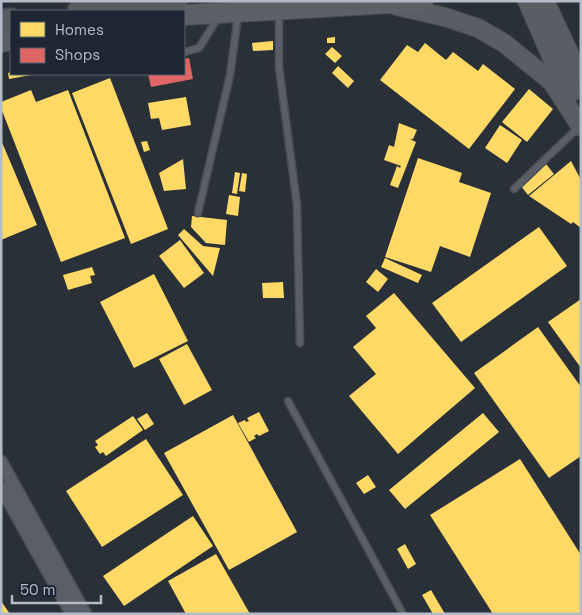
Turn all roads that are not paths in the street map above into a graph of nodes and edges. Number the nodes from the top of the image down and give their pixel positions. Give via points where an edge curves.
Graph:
1 (176, 1) edge
2 (423, 1) edge
3 (527, 1) edge
4 (545, 1) edge
5 (381, 3) junction
6 (234, 9) edge
7 (89, 10) edge
8 (279, 10) junction
9 (185, 16) edge
10 (185, 52) edge
11 (581, 78) edge
12 (580, 120) edge
13 (514, 188) dead end
14 (198, 213) dead end
15 (300, 343) dead end
16 (288, 401) dead end
17 (1, 462) edge
18 (1, 487) edge
19 (72, 614) edge
20 (85, 614) edge
21 (403, 614) edge

1 - 7 highway
2 - 5 main road
3 - 12 main road
4 - 11 main road
5 - 8 main road
5 - 12 main road via 446,17 478,28 504,43 552,82
6 - 8 main road
6 - 9 main road
6 - 10 lane via 199,48
6 - 14 lane via 230,75
8 - 15 lane via 279,66 297,205
12 - 13 lane
16 - 21 lane
17 - 20 street
18 - 19 street

